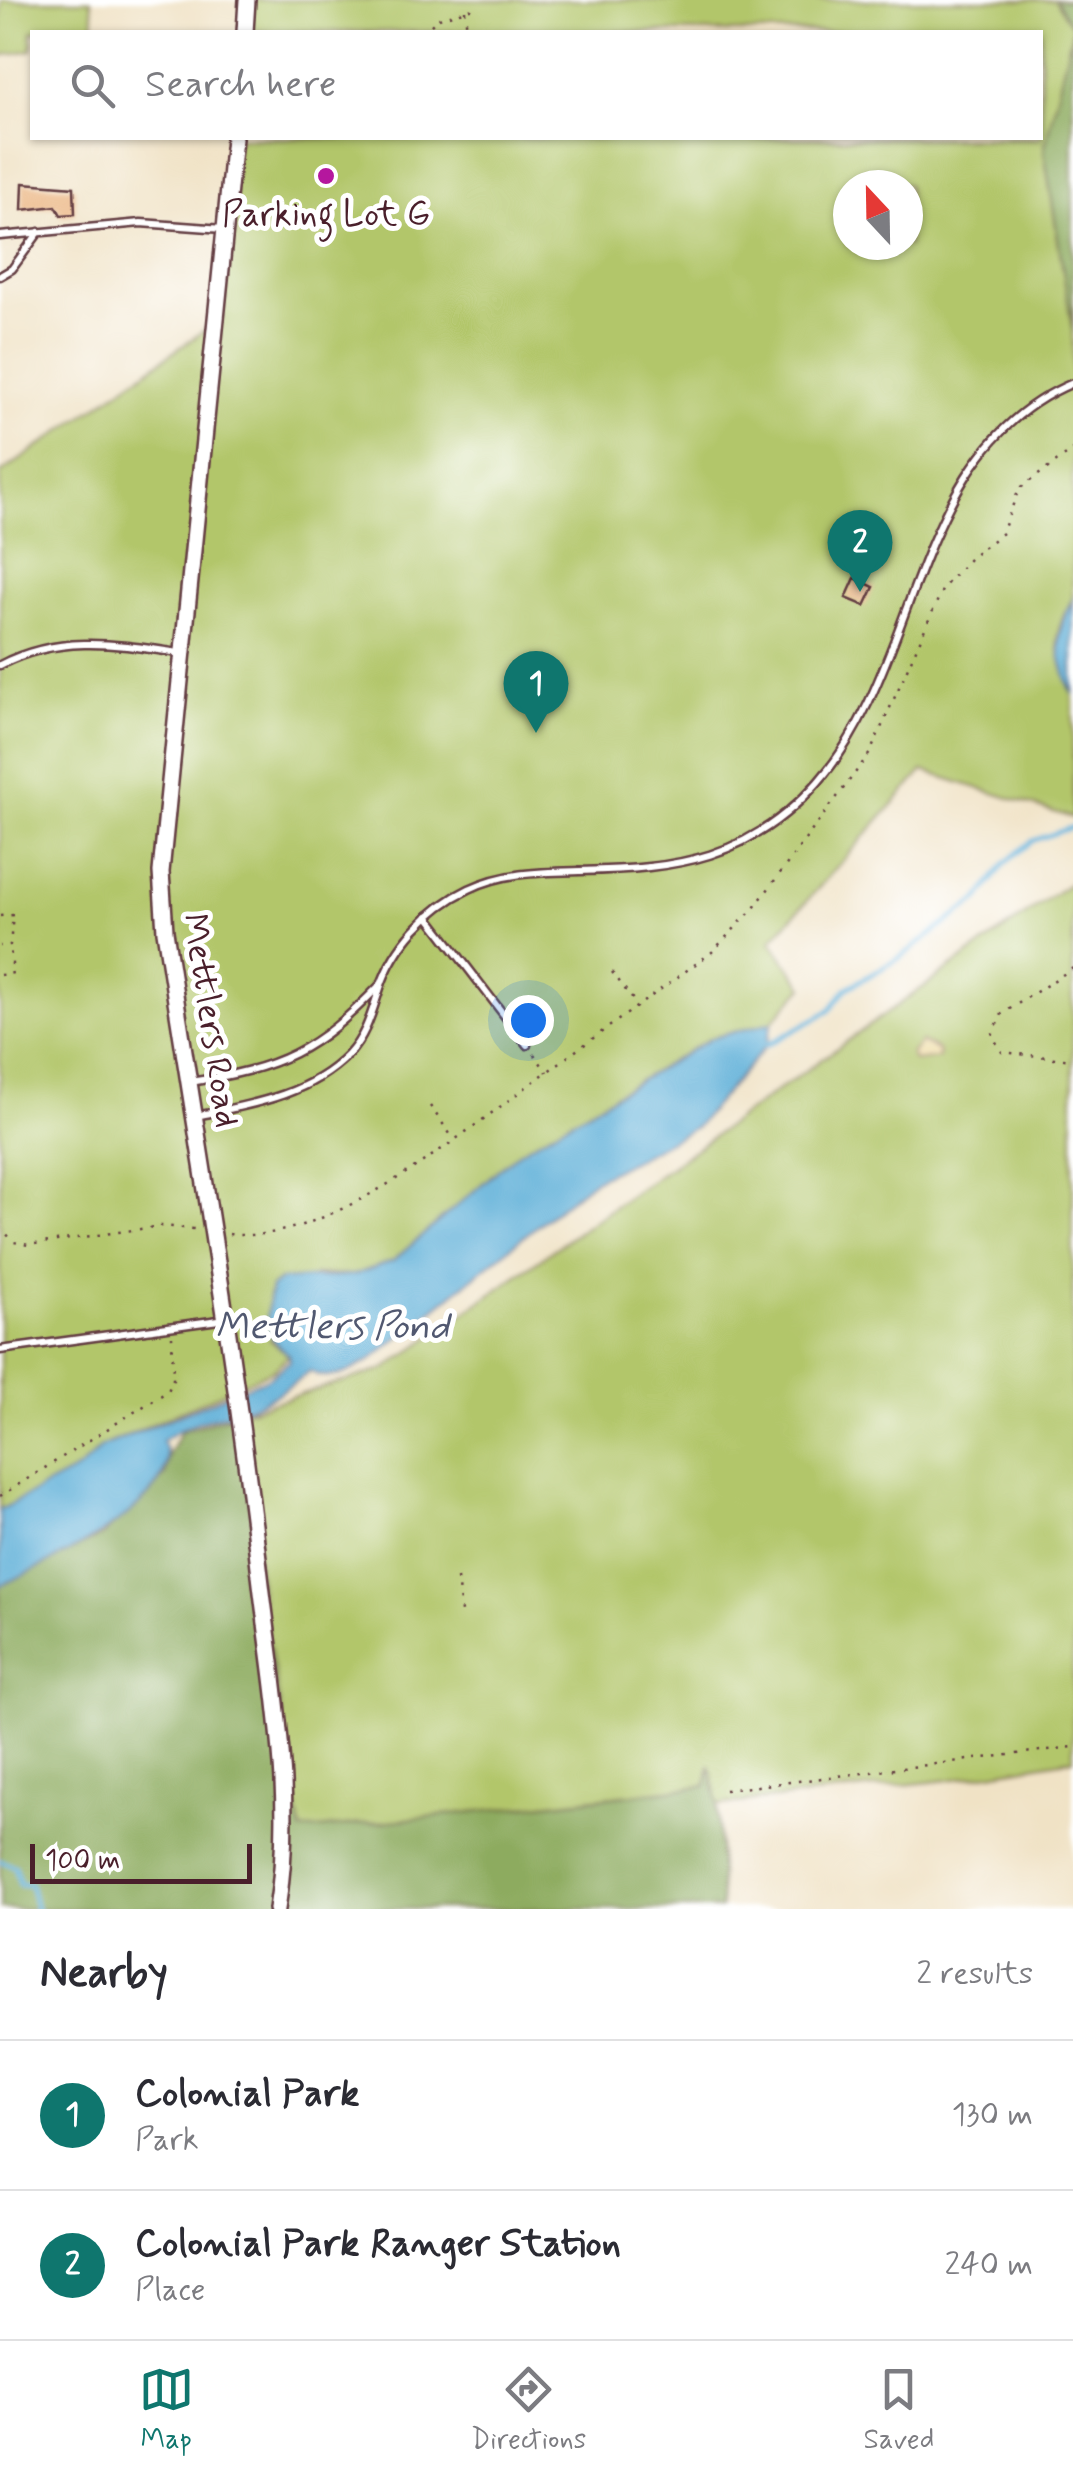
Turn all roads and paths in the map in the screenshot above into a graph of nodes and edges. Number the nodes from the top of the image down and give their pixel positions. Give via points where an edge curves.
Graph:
1 (247, 0) edge
2 (473, 8) dead end
3 (465, 9) junction
4 (245, 30) edge
5 (425, 30) edge
6 (467, 30) edge
7 (234, 140) edge
8 (224, 228) junction
9 (40, 231) junction
10 (0, 236) edge
11 (0, 276) edge
12 (1073, 383) edge
13 (1073, 450) edge
14 (180, 654) junction
15 (0, 664) edge
16 (0, 916) edge
17 (428, 916) junction
18 (10, 945) junction
19 (0, 946) edge
20 (1073, 968) edge
21 (612, 972) dead end
22 (0, 976) edge
23 (381, 984) junction
24 (638, 1006) junction
25 (527, 1045) joint
26 (1073, 1060) edge
27 (547, 1072) junction
28 (190, 1082) junction
29 (430, 1106) dead end
30 (196, 1116) junction
31 (454, 1139) junction
32 (0, 1227) edge
33 (204, 1231) dead end
34 (223, 1234) dead end
35 (228, 1318) junction
36 (172, 1327) junction
37 (0, 1350) edge
38 (0, 1496) edge
39 (457, 1578) dead end
40 (462, 1612) dead end
41 (1073, 1747) edge
42 (725, 1790) dead end
43 (277, 1909) edge

1 - 4 street
2 - 3 path
3 - 5 path
3 - 6 path
7 - 8 street, Mettlers Road
8 - 9 lane via 141,224
8 - 14 street, Mettlers Road
9 - 10 lane
9 - 11 lane
12 - 17 lane via 1018,417 972,470 855,728 787,813 748,840 686,864 515,874 466,890
13 - 24 path via 1019,489 1002,533 943,588 870,753 754,908 712,952
14 - 15 lane via 87,642
14 - 28 street, Mettlers Road via 161,872
16 - 18 path via 14,915
17 - 23 lane
17 - 25 lane
18 - 19 path
18 - 22 path via 13,972
20 - 26 path via 1002,1014 992,1035 1002,1052
21 - 24 path
23 - 28 lane via 298,1055 256,1071
23 - 30 lane via 363,1035 334,1068 265,1102
24 - 27 path
25 - 27 path
27 - 31 path
28 - 30 street, Mettlers Road
29 - 31 path
30 - 35 street, Mettlers Road
31 - 34 path via 398,1179 310,1220 260,1236
32 - 33 path via 14,1242 28,1245 161,1226
35 - 36 lane
35 - 43 street, Mettlers Road via 286,1802
36 - 37 lane
36 - 38 path via 168,1392
39 - 40 path
41 - 42 path

